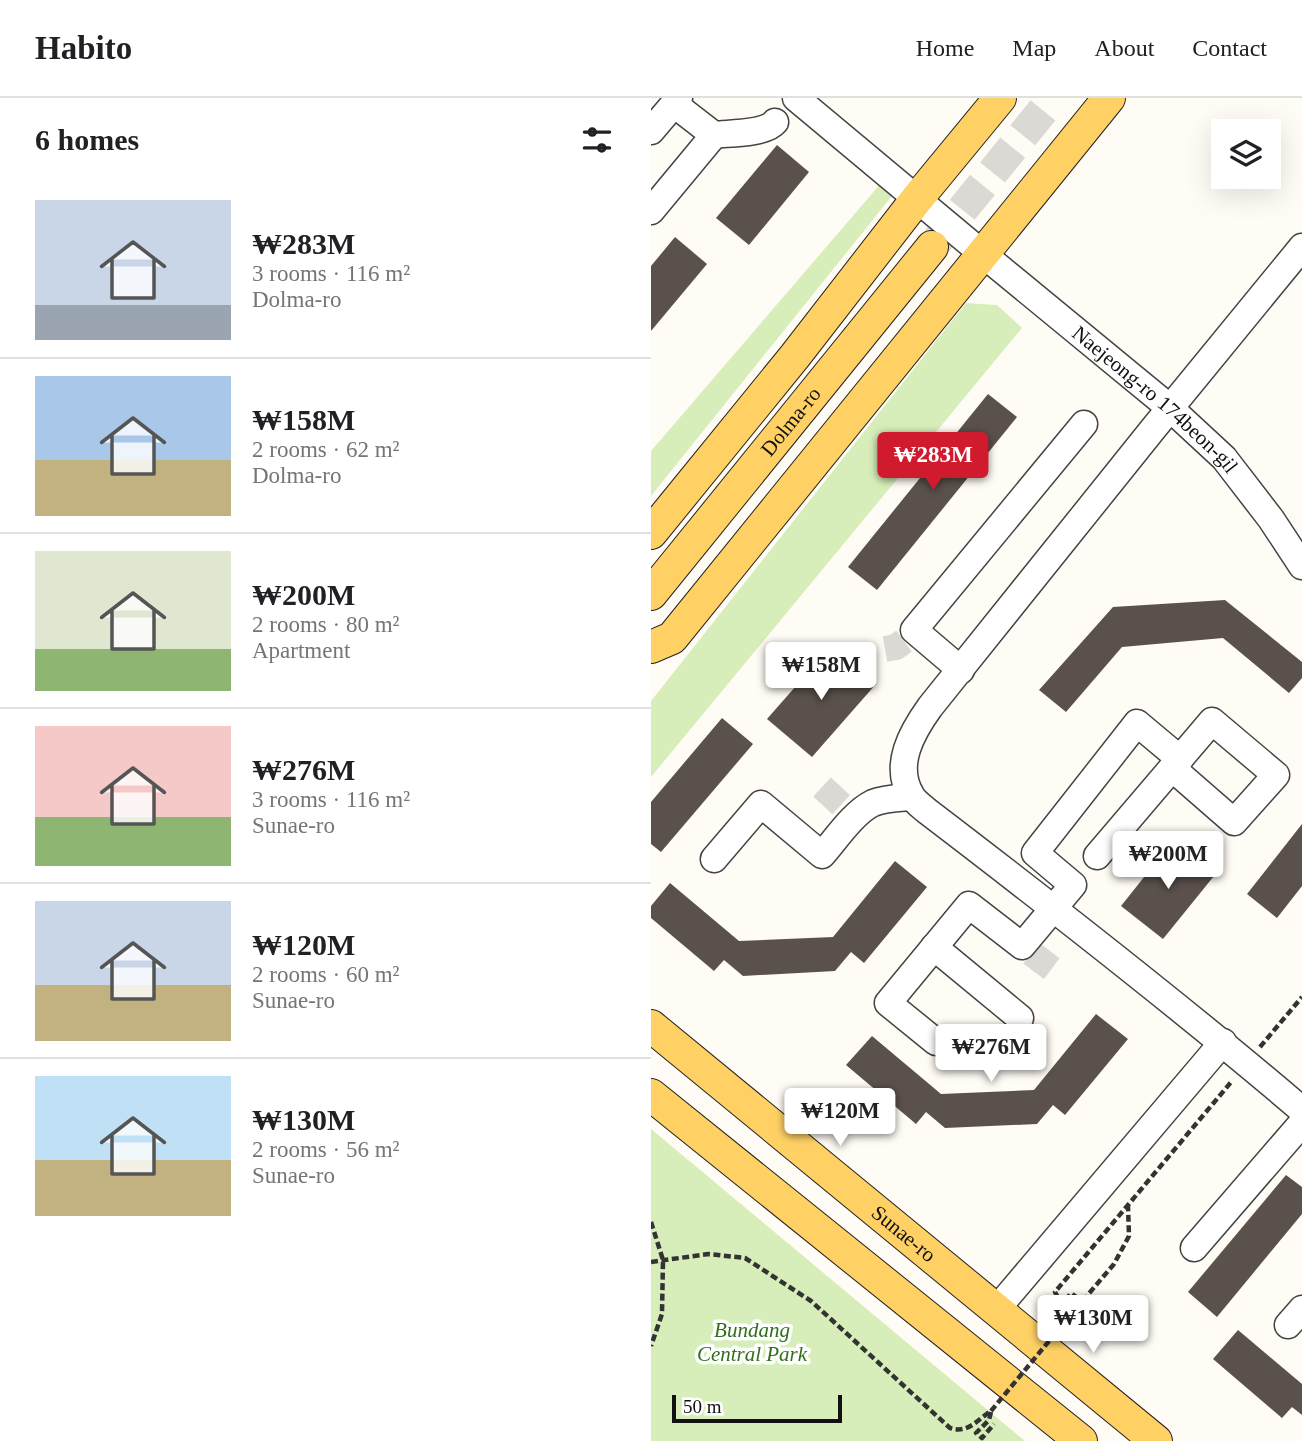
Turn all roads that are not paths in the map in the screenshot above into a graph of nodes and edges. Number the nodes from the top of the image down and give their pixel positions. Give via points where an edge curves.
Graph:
1 (796, 98) edge
2 (1000, 98) edge
3 (1109, 98) edge
4 (677, 101) edge
5 (775, 122) dead end
6 (651, 131) edge
7 (714, 135) junction
8 (916, 200) junction
9 (651, 211) edge
10 (932, 247) tunnel mouth
11 (1302, 247) edge
12 (983, 256) junction
13 (1170, 408) junction
14 (1084, 424) dead end
15 (651, 533) edge
16 (1302, 566) edge
17 (651, 594) edge
18 (651, 647) edge
19 (961, 670) junction
20 (911, 797) junction
21 (1097, 856) dead end
22 (714, 859) dead end
23 (1054, 909) junction
24 (934, 947) junction
25 (1020, 1018) dead end
26 (651, 1026) edge
27 (936, 1042) dead end
28 (1223, 1042) junction
29 (651, 1096) edge
30 (1302, 1110) edge
31 (1302, 1123) edge
32 (1194, 1248) dead end
33 (996, 1310) junction
34 (1081, 1441) edge
35 (1156, 1441) edge

1 - 8 street, Naejeong-ro 174beon-gil
2 - 8 main road
3 - 12 main road
4 - 6 street
4 - 7 street
5 - 7 street via 762,130
7 - 9 street
8 - 12 street, Naejeong-ro 174beon-gil
8 - 15 main road
10 - 17 main road, Dolma-ro
11 - 13 street
12 - 13 street, Naejeong-ro 174beon-gil
12 - 18 main road via 673,638
13 - 16 street, Naejeong-ro 174beon-gil via 1224,458
13 - 19 street
14 - 19 street via 909,635
19 - 20 street via 911,740 904,758 904,778
20 - 22 street via 873,803 851,813 822,855 761,804
20 - 23 street
21 - 23 street via 1176,763 1137,723 1035,853 1073,885
23 - 24 street via 1027,949 969,905
23 - 28 street
24 - 25 street
24 - 27 street via 888,1003
26 - 33 main road, Sunae-ro
28 - 30 street
28 - 33 street
29 - 34 main road
31 - 32 street
33 - 35 main road, Sunae-ro

